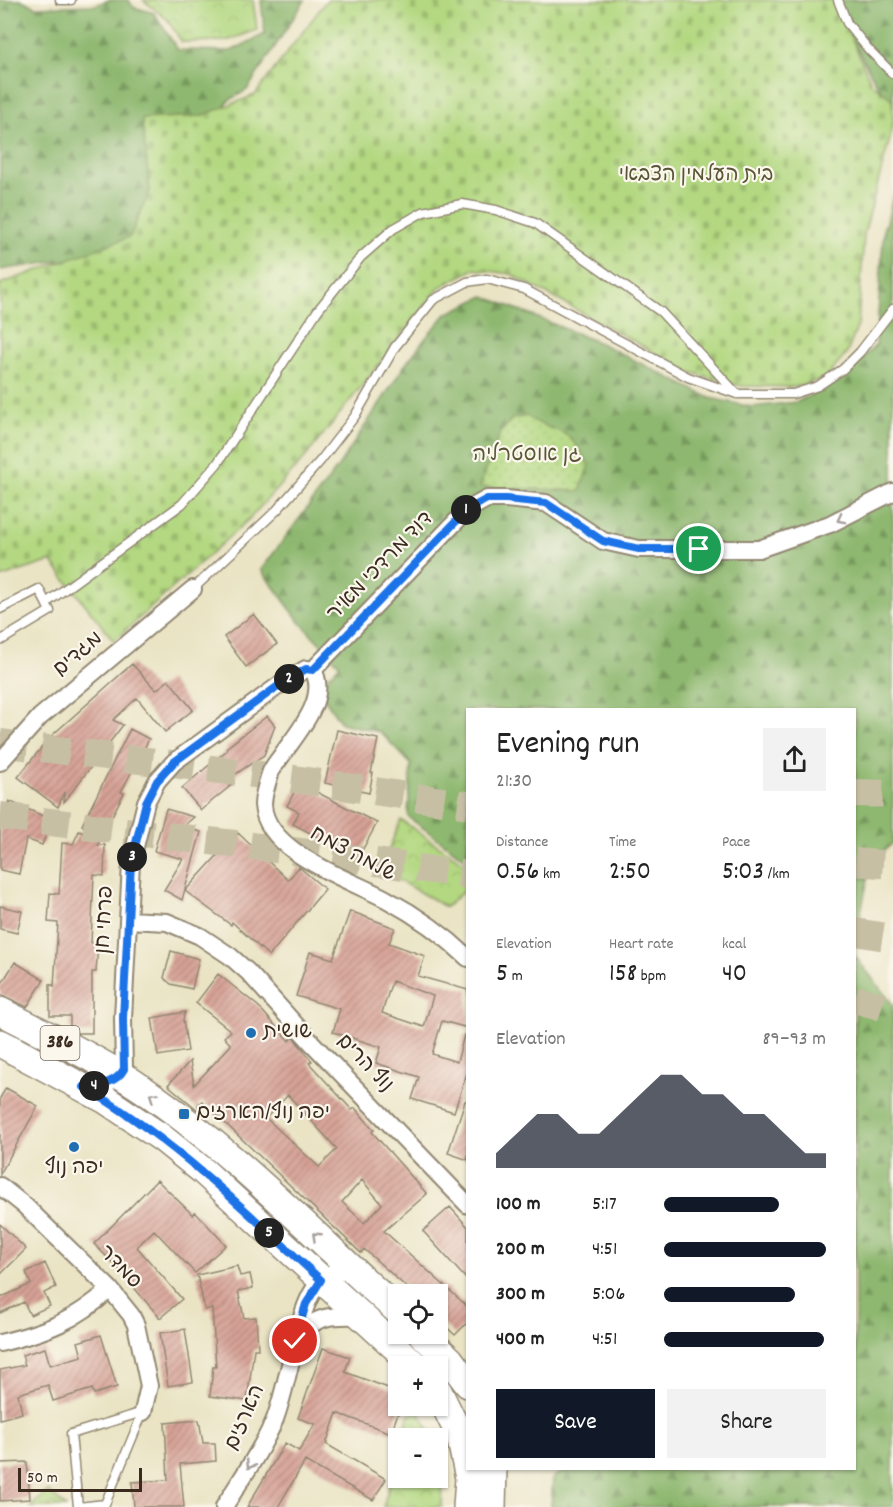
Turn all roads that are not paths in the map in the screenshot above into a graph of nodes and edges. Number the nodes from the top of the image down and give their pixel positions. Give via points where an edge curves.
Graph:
1 (60, 0) edge
2 (71, 0) edge
3 (838, 0) edge
4 (893, 74) edge
5 (893, 309) edge
6 (737, 394) junction
7 (893, 492) edge
8 (194, 589) joint
9 (46, 603) junction
10 (0, 609) edge
11 (0, 641) edge
12 (313, 670) junction
13 (0, 762) edge
14 (129, 920) junction
15 (466, 956) edge
16 (0, 1011) edge
17 (0, 1043) edge
18 (121, 1075) junction
19 (84, 1087) junction
20 (0, 1186) edge
21 (466, 1203) edge
22 (359, 1276) junction
23 (321, 1280) junction
24 (110, 1289) junction
25 (388, 1302) edge
26 (359, 1316) junction
27 (295, 1341) junction
28 (0, 1343) edge
29 (433, 1344) edge
30 (405, 1356) edge
31 (466, 1381) edge
32 (448, 1411) edge
33 (143, 1412) junction
34 (466, 1461) edge
35 (468, 1470) edge
36 (493, 1470) edge
37 (78, 1507) edge
38 (224, 1507) edge
39 (467, 1507) edge
40 (492, 1507) edge

1 - 2 lane
3 - 4 lane via 847,23
5 - 6 lane via 860,352 818,386 793,394
6 - 8 lane via 688,377 524,289 487,279 467,282 433,300 394,347 355,416 321,460 277,510
6 - 9 lane via 661,312 535,224 496,210 462,204 423,212 393,229 354,266 318,310 217,464 182,504
7 -> 12 street, דוד מרדכי מאיר via 830,524 759,549 639,549 603,541 546,503 487,499 467,510
8 - 13 street, מגדים via 40,717
9 - 10 lane via 39,590
9 - 11 lane via 50,611
12 - 14 street, פרחי חן via 306,669 285,681 174,762 157,781 144,811 131,863
12 - 15 street, שלמה צמח via 318,683 316,700 270,771 263,806 268,823 308,859 417,916
14 - 18 street, פרחי חן via 123,1018 125,1061
14 - 21 street, נוף הרים via 167,922 200,936 230,956
16 - 18 main road, 386
17 - 19 main road, 386
18 - 19 street
22 -> 18 main road, 386 via 227,1153
19 - 23 main road, 386 via 186,1157
20 - 24 street, סמדר
22 - 23 street via 341,1270
22 - 25 main road, 386
23 - 26 main road, 386
23 - 27 street, הארזים via 306,1304
24 - 28 street via 69,1321
24 - 33 street, סמדר via 124,1303 136,1325 149,1386
26 - 27 street via 318,1319
26 - 30 main road, 386
27 -> 38 street, הארזים via 274,1421
29 - 31 main road
32 - 34 main road
33 - 37 lane, סמדר via 105,1503
33 - 37 lane, סמדר via 71,1434
35 - 39 main road
36 - 40 main road

